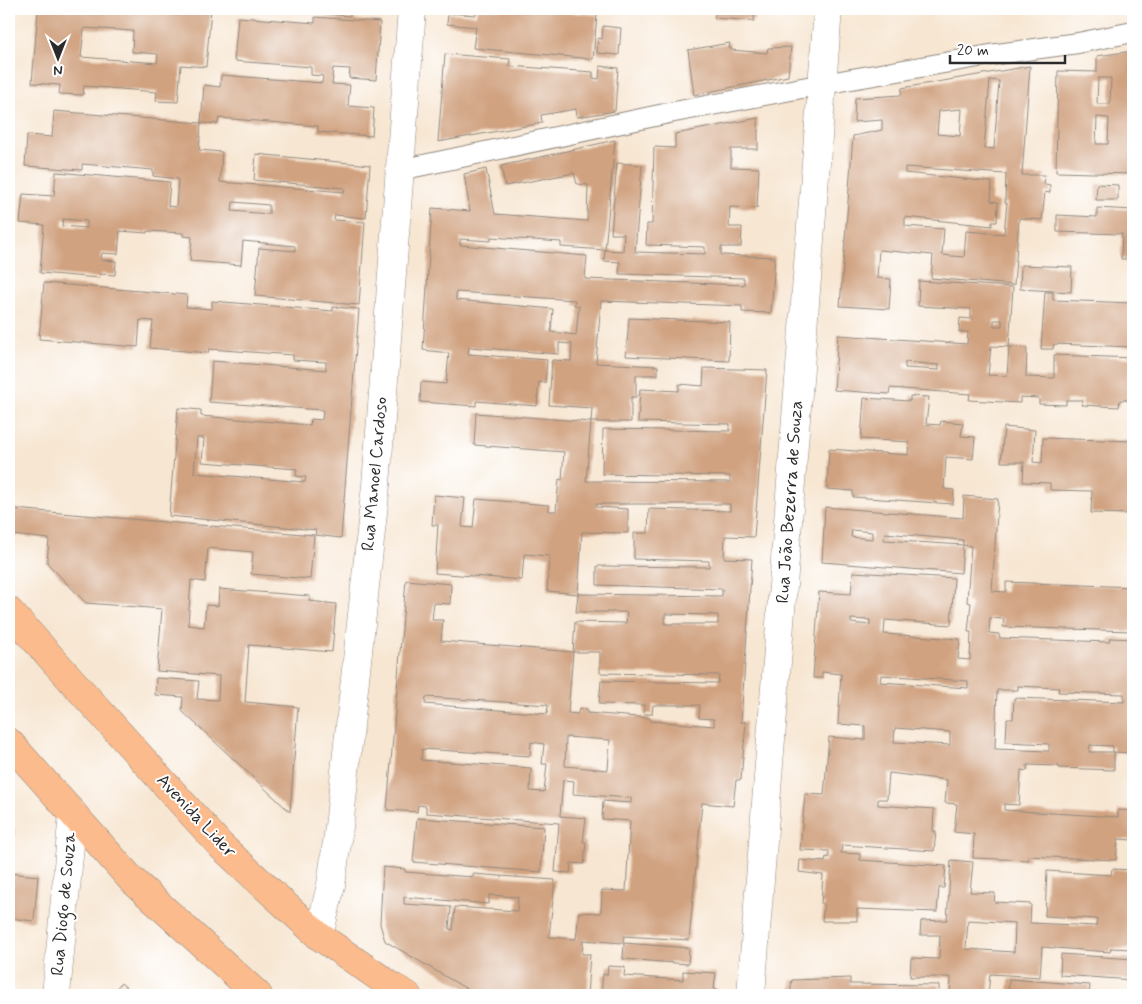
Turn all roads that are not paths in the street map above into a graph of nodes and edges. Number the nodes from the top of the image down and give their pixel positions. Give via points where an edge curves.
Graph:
1 (412, 9) edge
2 (828, 9) edge
3 (1133, 32) edge
4 (823, 84) junction
5 (400, 170) junction
6 (9, 610) edge
7 (9, 742) edge
8 (72, 813) junction
9 (319, 936) junction
10 (56, 995) edge
11 (258, 995) edge
12 (407, 995) edge
13 (752, 995) edge

1 - 5 street, Rua Manoel Cardoso
2 - 4 street, Rua João Bezerra de Souza
3 - 4 lane
4 - 5 lane
4 - 13 street, Rua João Bezerra de Souza
5 - 9 street, Rua Manoel Cardoso via 376,485 339,827 331,885
6 - 9 main road, Avenida Lider via 221,846
7 - 8 main road
8 - 10 street, Rua Diogo de Souza
8 - 11 main road via 131,879
9 - 12 main road, Avenida Lider

